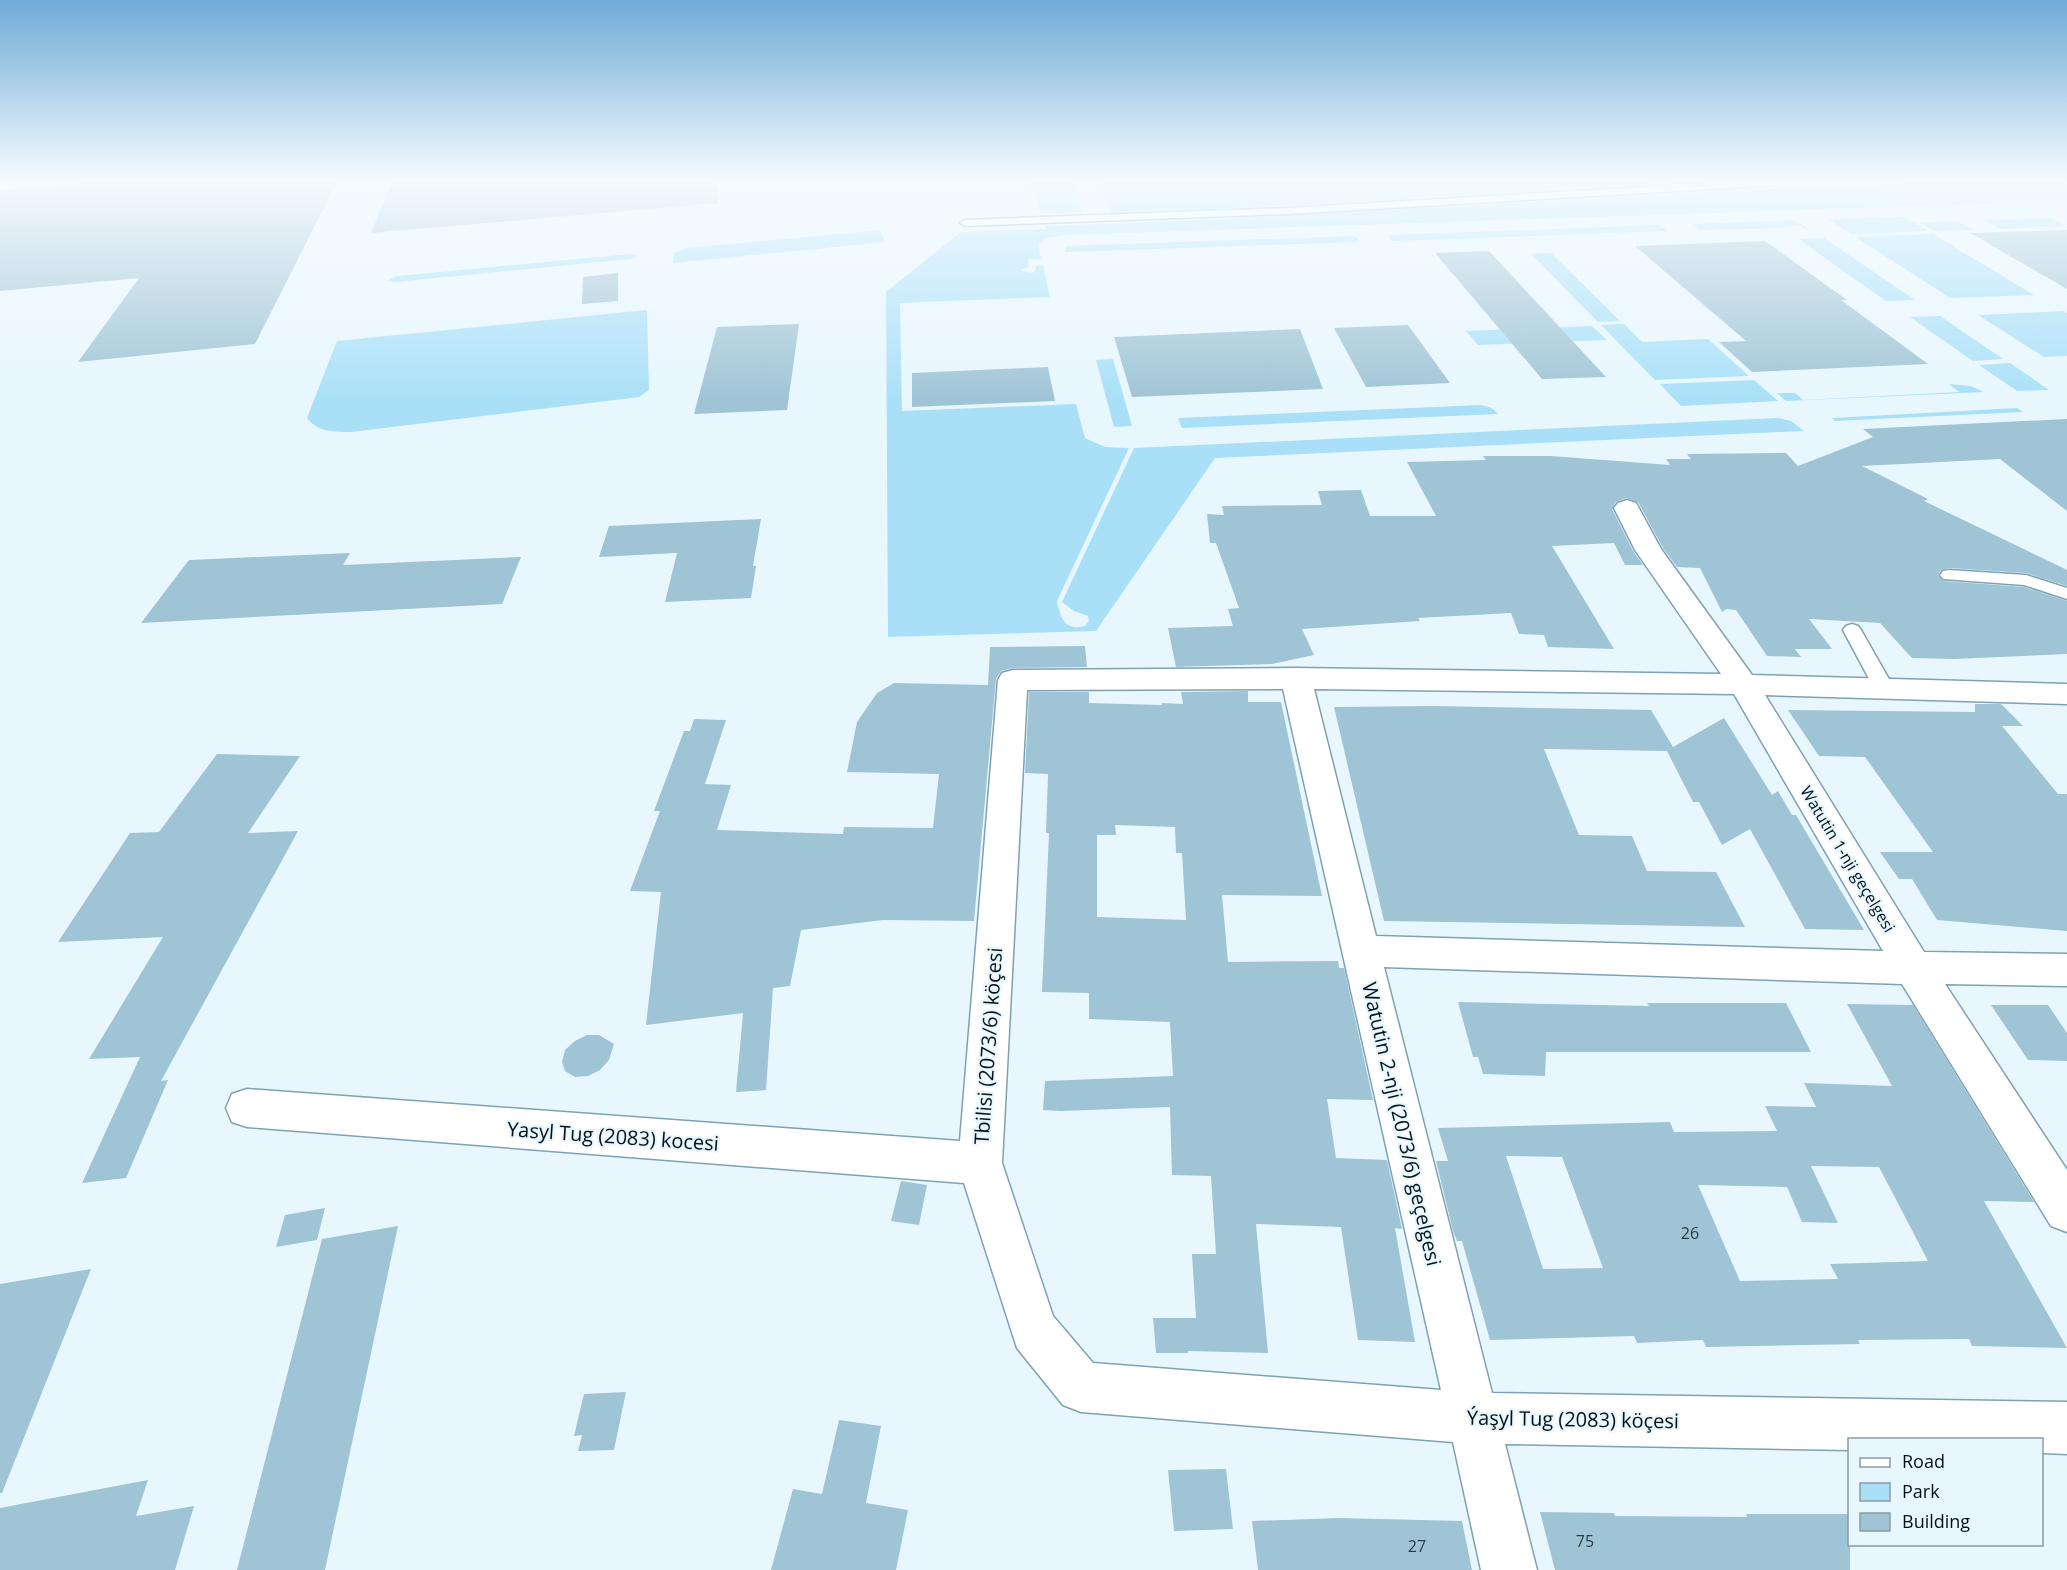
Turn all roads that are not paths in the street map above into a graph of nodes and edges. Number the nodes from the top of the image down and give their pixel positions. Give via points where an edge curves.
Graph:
1 (1627, 508) dead end
2 (1949, 575) dead end
3 (2067, 594) edge
4 (1852, 630) dead end
5 (1296, 678) junction
6 (1744, 685) junction
7 (1884, 688) junction
8 (2067, 694) edge
9 (1361, 951) junction
10 (1913, 968) junction
11 (2067, 970) edge
12 (247, 1108) dead end
13 (980, 1163) junction
14 (2067, 1210) edge
15 (1081, 1387) joint
16 (1472, 1418) junction
17 (2067, 1428) edge
18 (1509, 1570) edge

1 - 6 street, Watutin 1-nji geçelgesi via 1648,550
2 - 3 lane via 2026,580
4 - 7 lane
5 - 6 street
5 - 9 street, Watutin 2-nji (2073/6) geçelgesi
5 - 13 street, Tbilisi (2073/6) köçesi via 1013,680
6 - 7 street
6 - 10 street, Watutin 1-nji geçelgesi
7 - 8 street
9 - 10 street
9 - 16 street, Watutin 2-nji (2073/6) geçelgesi
10 - 11 street
10 - 14 street, Watutin 1-nji geçelgesi
12 - 13 street, Yasyl Tug (2083) kocesi
13 - 15 street, Tbilisi (2073/6) köçesi via 1034,1331
15 - 16 street, Ýaşyl Tug (2083) köçesi
16 - 17 street, Ýaşyl Tug (2083) köçesi
16 - 18 street, Watutin 2-nji (2073/6) geçelgesi

